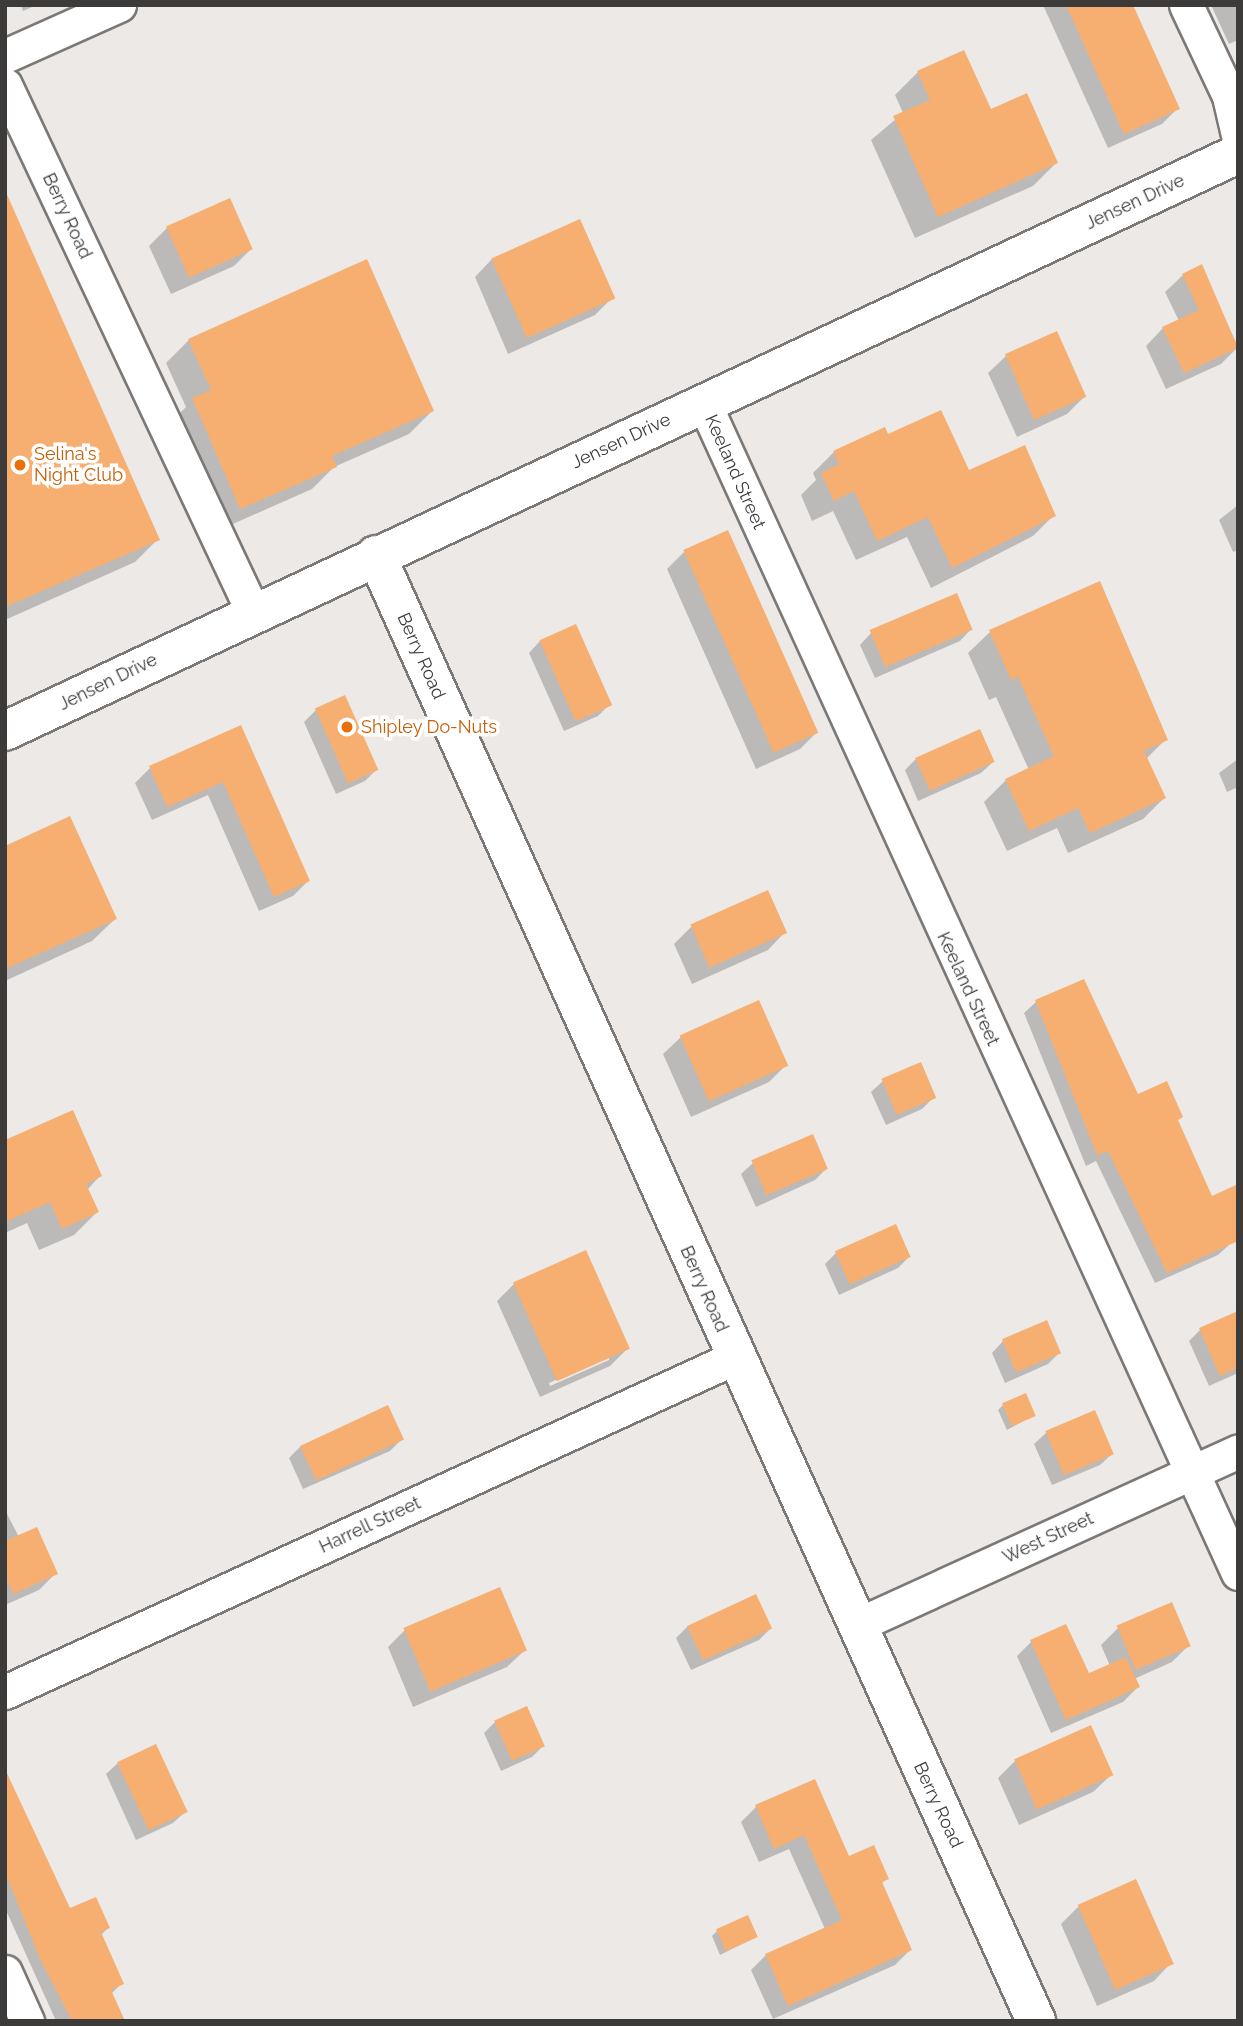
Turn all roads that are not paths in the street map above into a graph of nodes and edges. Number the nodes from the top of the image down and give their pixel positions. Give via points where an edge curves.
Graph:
1 (119, 5) edge
2 (1186, 5) edge
3 (5, 56) edge
4 (5, 85) edge
5 (1238, 135) edge
6 (1238, 154) edge
7 (704, 403) junction
8 (376, 555) junction
9 (253, 612) junction
10 (5, 731) edge
11 (734, 1357) junction
12 (1238, 1451) edge
13 (1192, 1472) junction
14 (1238, 1573) edge
15 (857, 1625) junction
16 (5, 1692) edge
17 (5, 1972) edge
18 (27, 2021) edge
19 (1035, 2021) edge

1 - 3 street
2 - 5 street via 1229,96
4 - 9 street, Berry Road
6 - 7 street, Jensen Drive
7 - 8 street, Jensen Drive
7 - 13 street, Keeland Street
8 - 9 street, Jensen Drive
8 - 11 street, Berry Road
9 - 10 street, Jensen Drive
11 - 15 street, Berry Road
11 - 16 street, Harrell Street
12 - 13 street, West Street
13 - 14 street, Keeland Street
13 - 15 street, West Street
15 - 19 street, Berry Road
17 - 18 street

